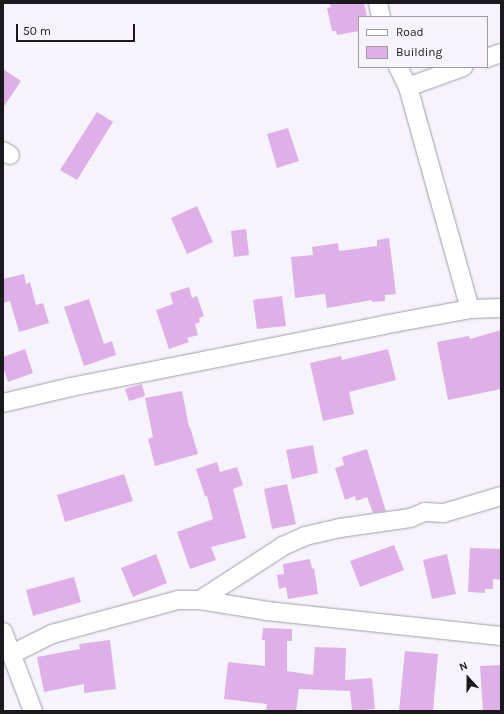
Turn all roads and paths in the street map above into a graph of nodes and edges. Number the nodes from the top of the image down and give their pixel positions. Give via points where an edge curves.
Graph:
1 (378, 3) edge
2 (381, 16) edge
3 (501, 53) edge
4 (488, 58) edge
5 (398, 68) edge
6 (460, 68) edge
7 (408, 87) junction
8 (501, 308) edge
9 (470, 309) junction
10 (3, 403) edge
11 (501, 496) edge
12 (200, 600) junction
13 (3, 632) edge
14 (501, 636) edge
15 (12, 654) junction
16 (33, 711) edge

1 - 2 street
3 - 4 street
5 - 7 street
6 - 7 street
7 - 9 street
8 - 9 street
9 - 10 street via 71,387
11 - 12 street via 444,513 425,512 410,518 305,536 283,546
12 - 14 street via 267,611
12 - 15 street via 178,600 52,634
13 - 15 street
15 - 16 street

